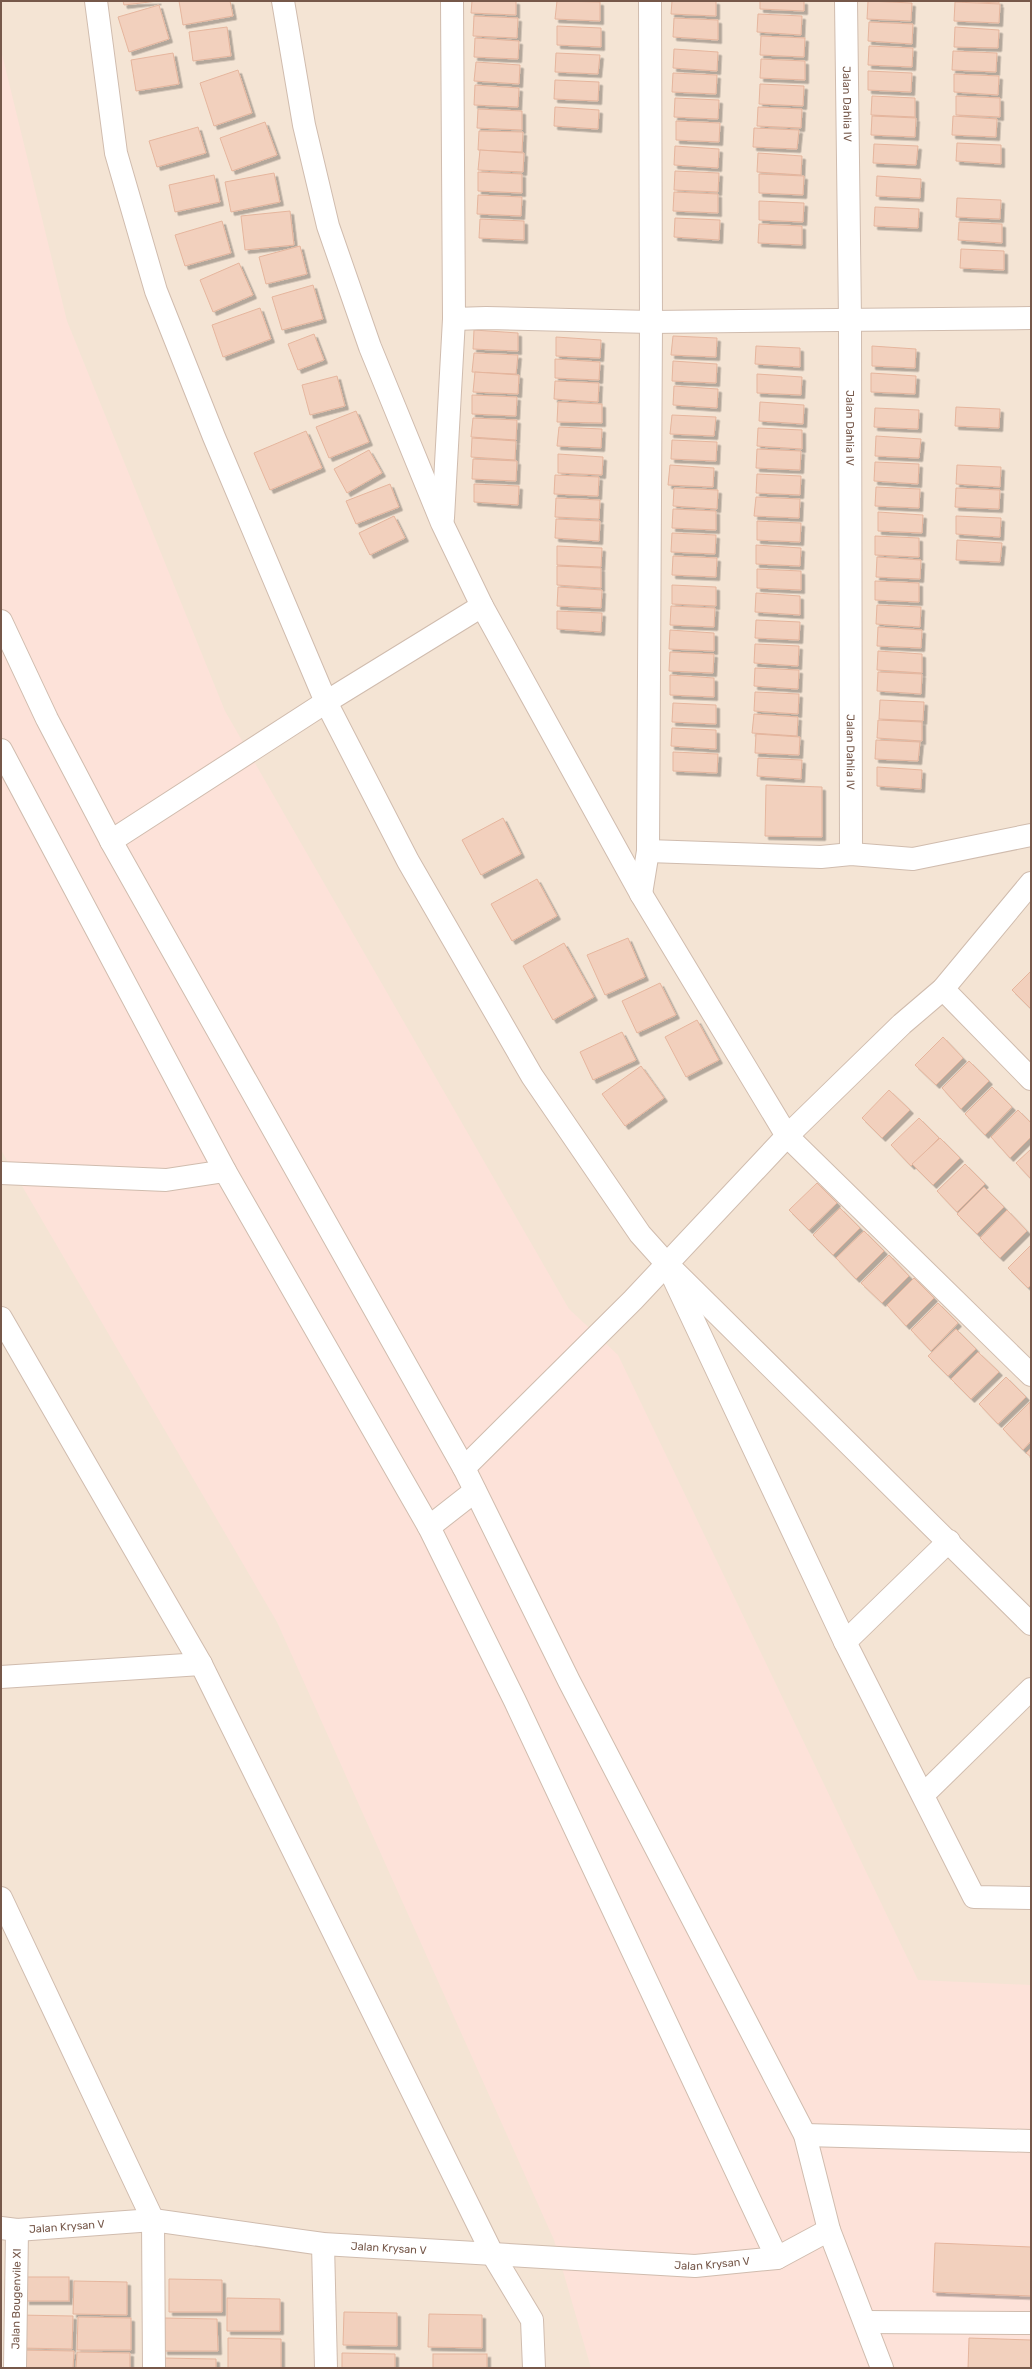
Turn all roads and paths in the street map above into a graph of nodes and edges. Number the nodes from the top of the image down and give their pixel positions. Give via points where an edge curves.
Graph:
1 (96, 1) edge
2 (283, 1) edge
3 (452, 1) edge
4 (650, 1) edge
5 (846, 1) edge
6 (1031, 318) edge
7 (454, 319) junction
8 (850, 320) junction
9 (652, 322) junction
10 (442, 523) junction
11 (482, 606) junction
12 (1, 621) edge
13 (326, 702) junction
14 (1, 750) edge
15 (1031, 835) edge
16 (112, 842) junction
17 (648, 851) junction
18 (851, 854) junction
19 (1031, 883) edge
20 (641, 894) junction
21 (942, 989) junction
22 (1031, 1079) edge
23 (787, 1136) junction
24 (226, 1171) junction
25 (1, 1172) edge
26 (666, 1263) junction
27 (1, 1318) edge
28 (1031, 1374) edge
29 (464, 1468) junction
30 (475, 1491) junction
31 (428, 1527) junction
32 (949, 1541) junction
33 (1031, 1624) edge
34 (845, 1642) junction
35 (201, 1664) junction
36 (1, 1677) edge
37 (1031, 1689) edge
38 (923, 1795) junction
39 (1, 1898) edge
40 (1031, 1898) edge
41 (805, 2135) junction
42 (1031, 2142) edge
43 (153, 2220) junction
44 (9, 2229) edge
45 (829, 2230) junction
46 (323, 2244) junction
47 (493, 2255) junction
48 (778, 2258) junction
49 (532, 2320) junction
50 (865, 2322) junction
51 (1031, 2323) edge
52 (15, 2368) edge
53 (154, 2368) edge
54 (326, 2368) edge
55 (534, 2368) edge
56 (547, 2368) edge
57 (882, 2368) edge

1 - 13 street via 116,154 156,291 214,437
2 - 10 street via 304,126 328,226 370,347
3 - 7 street
4 - 9 street
5 - 8 street, Jalan Dahlia IV
6 - 8 street
7 - 9 street
7 - 10 street
8 - 9 street
8 - 18 street, Jalan Dahlia IV
9 - 17 street
10 - 11 street
11 - 13 street
11 - 20 street
12 - 16 street
13 - 16 street
13 - 26 street via 408,861 532,1076 640,1234
14 - 24 street
15 - 18 street via 913,859
16 - 29 street
17 - 18 street via 821,857
17 - 20 street
19 - 21 street
20 - 23 street
21 - 22 street
21 - 23 street via 902,1024
23 - 26 street
23 - 28 street
24 - 25 street via 166,1180
24 - 31 street
26 - 29 street via 633,1300
26 - 32 street
26 - 34 street
27 - 35 street
29 - 30 street
30 - 31 street
30 - 41 street via 568,1681
31 - 48 street via 515,1701
32 - 33 street
32 - 34 street
34 - 38 street
35 - 36 street
35 - 47 street
37 - 38 street
38 - 40 street via 974,1897
39 - 43 street
41 - 42 street
41 - 45 street
43 - 44 street, Jalan Krysan V
43 - 46 street, Jalan Krysan V
43 - 53 street
44 - 52 street, Jalan Bougenvile XI
45 - 48 street
45 - 50 street
46 - 47 street, Jalan Krysan V
46 - 54 street
47 - 48 street, Jalan Krysan V via 695,2266
47 - 49 street
49 - 55 street
49 - 56 street
50 - 51 street
50 - 57 street

